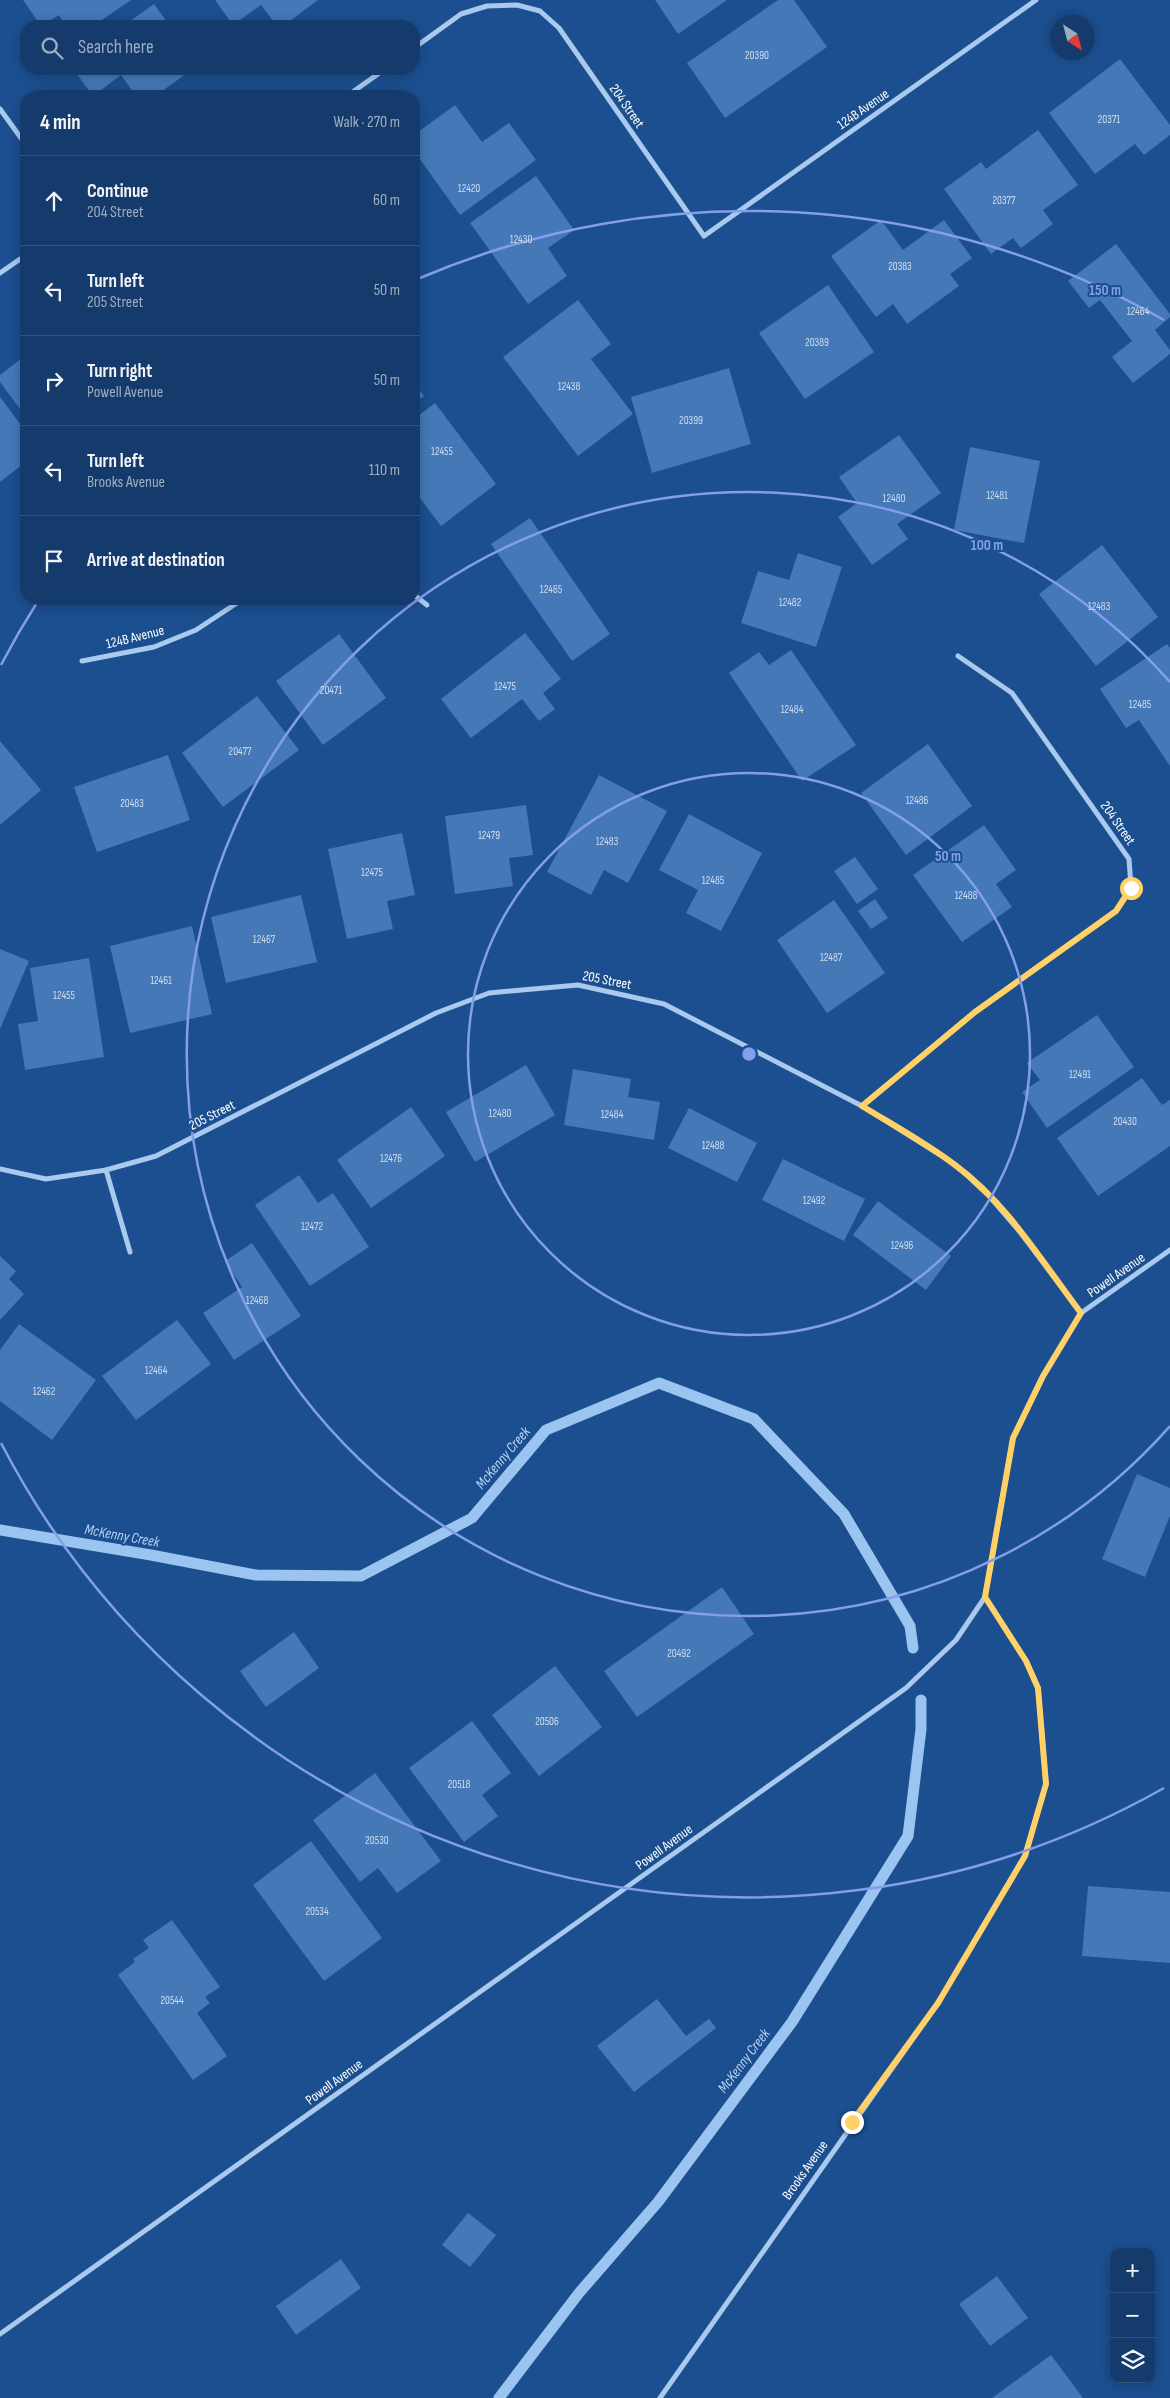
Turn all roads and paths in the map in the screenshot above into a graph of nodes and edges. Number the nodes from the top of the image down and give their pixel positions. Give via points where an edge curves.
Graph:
1 (1036, 0) edge
2 (420, 44) edge
3 (377, 75) edge
4 (356, 90) edge
5 (0, 109) edge
6 (20, 137) edge
7 (704, 236) joint
8 (20, 259) edge
9 (0, 273) edge
10 (420, 600) edge
11 (234, 605) edge
12 (427, 605) dead end
13 (958, 656) dead end
14 (82, 661) dead end
15 (862, 1106) junction
16 (0, 1169) edge
17 (106, 1170) junction
18 (1170, 1250) edge
19 (130, 1252) dead end
20 (1081, 1313) junction
21 (985, 1597) junction
22 (0, 2334) edge
23 (660, 2398) edge

1 - 7 street, 124B Avenue
2 - 7 street, 204 Street via 461,14 487,6 517,5 540,11 559,28
3 - 4 street
5 - 6 street
8 - 9 street
10 - 12 street
11 - 14 street, 124B Avenue via 196,630 154,647
13 - 15 street, 204 Street via 1012,692 1129,859 1131,888 1116,911 975,1012
15 - 17 street, 205 Street via 664,1004 578,985 489,993 436,1013 156,1156
15 - 20 street, 205 Street via 956,1165 990,1197
16 - 17 street, 205 Street via 46,1179
17 - 19 street
18 - 20 street, Powell Avenue
20 - 21 street, Powell Avenue via 1043,1376 1013,1438
21 - 22 street, Powell Avenue via 956,1640 906,1688
21 - 23 street, Brooks Avenue via 1026,1661 1038,1688 1046,1784 1025,1856 938,2003

